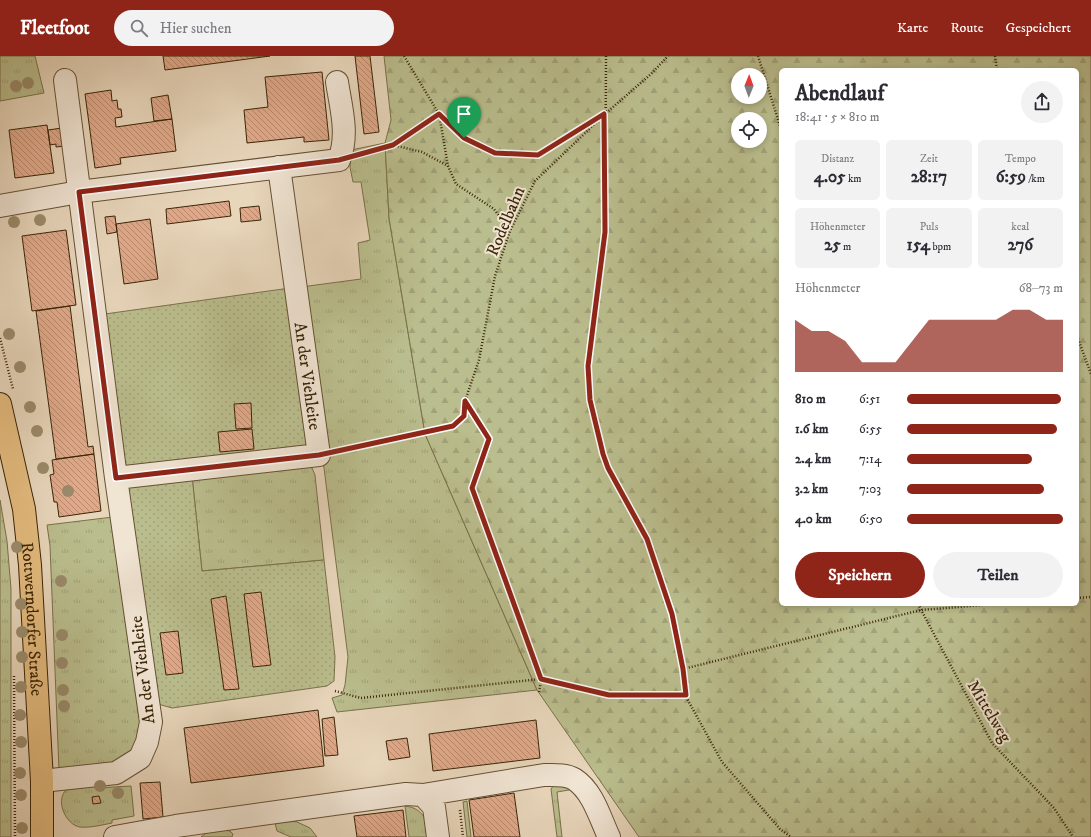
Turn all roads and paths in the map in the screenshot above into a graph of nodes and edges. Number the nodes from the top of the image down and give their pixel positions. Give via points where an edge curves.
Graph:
1 (404, 56) edge
2 (606, 56) edge
3 (668, 56) edge
4 (758, 56) edge
5 (995, 56) edge
6 (997, 68) edge
7 (65, 80) dead end
8 (337, 82) dead end
9 (439, 114) junction
10 (604, 114) junction
11 (779, 123) edge
12 (393, 145) junction
13 (339, 160) junction
14 (448, 166) junction
15 (279, 167) junction
16 (79, 192) junction
17 (0, 206) edge
18 (510, 231) junction
19 (1079, 341) edge
20 (1091, 374) edge
21 (465, 401) junction
22 (0, 404) edge
23 (319, 455) junction
24 (116, 478) junction
25 (1091, 597) edge
26 (1079, 598) edge
27 (919, 606) edge
28 (970, 606) edge
29 (920, 610) junction
30 (14, 668) dead end
31 (683, 669) junction
32 (541, 679) junction
33 (335, 692) dead end
34 (539, 694) dead end
35 (686, 695) junction
36 (42, 781) junction
37 (458, 789) junction
38 (423, 795) junction
39 (177, 832) edge
40 (15, 837) edge
41 (42, 837) edge
42 (115, 837) edge
43 (438, 837) edge
44 (463, 837) edge
45 (609, 837) edge
46 (791, 837) edge
47 (1073, 837) edge

1 - 9 path
2 - 10 path
3 - 10 path, Rodelbahn
4 - 11 path
5 - 6 path
7 - 16 street, An der Viehleite
8 - 13 street via 345,132
9 - 10 path via 464,138 495,153 538,155
9 - 12 path
9 - 14 path
10 - 18 path, Rodelbahn via 535,181
10 - 31 path via 605,232 588,366 590,400 608,468 647,539 672,614
12 - 13 path
12 - 14 path via 422,152
13 - 15 street
14 - 18 path via 456,184 494,209
15 - 16 street
15 - 23 street, An der Viehleite
16 - 17 street
16 - 24 street, An der Viehleite
18 - 21 path, Rodelbahn via 495,276 479,360
19 - 20 path
21 - 23 path, Rodelbahn via 464,416 453,426
21 - 32 path via 489,439 472,488
22 - 36 main road, Rottwerndorfer Straße via 24,517 30,565
23 - 24 street, An der Viehleite
24 - 36 street, An der Viehleite via 151,722 147,742 140,758 116,773
25 - 26 path
27 - 29 path, Mittelweg
28 - 29 path
29 - 31 path
29 - 47 path, Mittelweg via 992,744 1054,808
30 - 40 path
31 - 35 path
32 - 33 path via 361,698
32 - 34 path
32 - 35 path via 609,695
35 - 46 path via 722,762 780,829
36 - 41 main road, Rottwerndorfer Straße
37 - 38 street
37 - 44 path
37 - 45 street via 544,775 563,775 574,779 588,792
38 - 39 street via 406,794
38 - 43 street via 434,807
39 - 42 street

